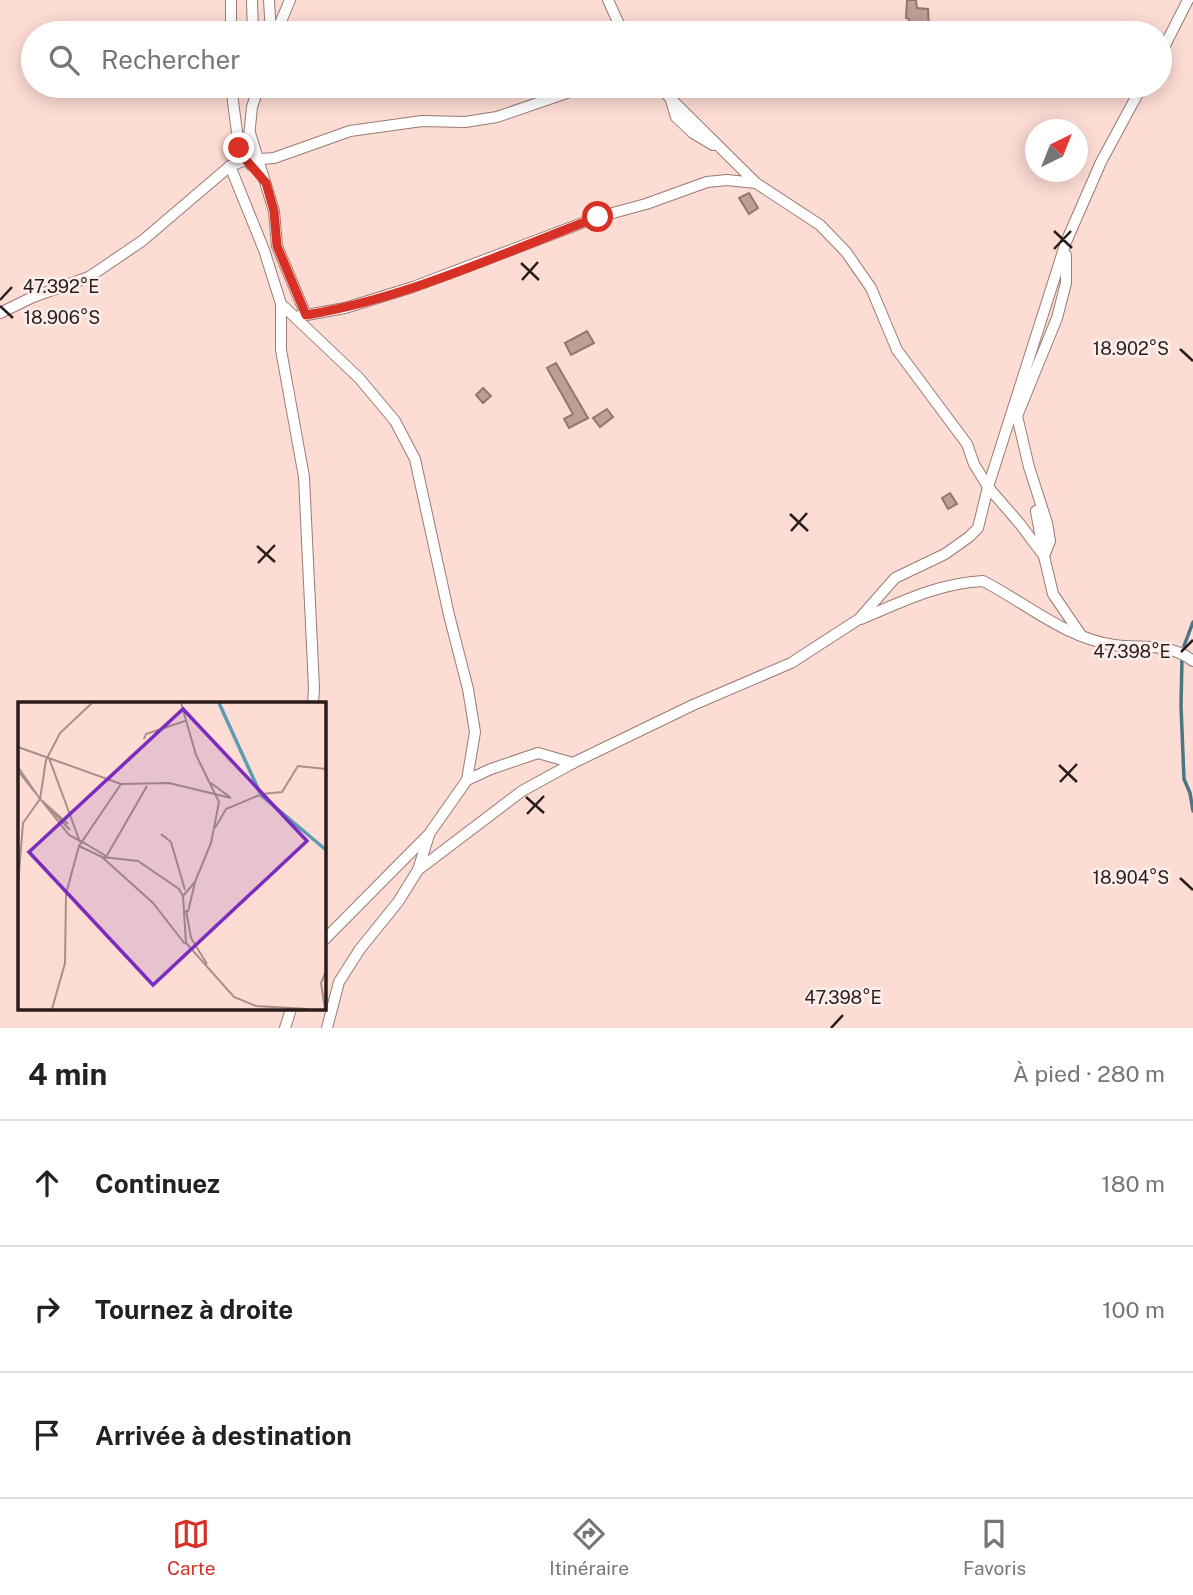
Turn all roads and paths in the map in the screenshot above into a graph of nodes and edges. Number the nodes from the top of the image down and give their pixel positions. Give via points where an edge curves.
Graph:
1 (231, 0) edge
2 (252, 0) edge
3 (269, 0) edge
4 (290, 0) edge
5 (608, 0) edge
6 (1188, 0) edge
7 (231, 21) edge
8 (253, 21) edge
9 (272, 21) edge
10 (280, 21) edge
11 (618, 21) edge
12 (1172, 31) edge
13 (233, 98) edge
14 (252, 98) edge
15 (255, 98) edge
16 (552, 98) edge
17 (672, 98) edge
18 (1136, 98) edge
19 (252, 107) junction
20 (250, 133) junction
21 (246, 160) junction
22 (259, 161) junction
23 (230, 166) junction
24 (266, 183) junction
25 (756, 183) junction
26 (238, 184) junction
27 (281, 304) junction
28 (0, 313) edge
29 (300, 316) junction
30 (1016, 411) junction
31 (988, 487) junction
32 (1044, 556) junction
33 (859, 620) junction
34 (1082, 638) junction
35 (1193, 661) edge
36 (313, 702) edge
37 (573, 763) junction
38 (467, 780) junction
39 (429, 834) junction
40 (418, 870) junction
41 (326, 938) edge
42 (285, 1010) edge
43 (291, 1010) edge
44 (285, 1028) edge
45 (327, 1028) edge

1 - 7 street
2 - 8 street
3 - 9 street
4 - 10 street
5 - 11 street
6 - 12 street
13 - 21 street via 239,148
14 - 19 street
15 - 19 street
16 - 22 street via 497,117 351,131
17 - 25 street
18 - 30 street via 1066,242
19 - 20 street
20 - 21 street
20 - 22 street
21 - 22 street
21 - 23 street
21 - 24 street
21 - 26 street
22 - 24 street
23 - 26 street
23 - 28 street via 142,241 89,277
24 - 29 street via 277,246
25 - 29 street via 707,181 413,287
25 - 31 street via 820,225 846,252 872,288 897,350 967,444
26 - 27 street
27 - 29 street
27 - 36 street via 281,350 304,477
29 - 38 street via 395,421 415,459 475,732
30 - 31 street
30 - 32 street via 1047,523 1050,541
31 - 32 street
31 - 33 street via 978,528 945,554 895,578
32 - 34 street via 1053,594
33 - 34 street via 930,590 983,581
33 - 37 street via 790,663
34 - 35 street via 1168,649
37 - 38 street via 538,753
37 - 40 street via 522,792
38 - 39 street
39 - 40 street
39 - 41 street
40 - 45 street via 339,982
42 - 44 street
43 - 44 street

